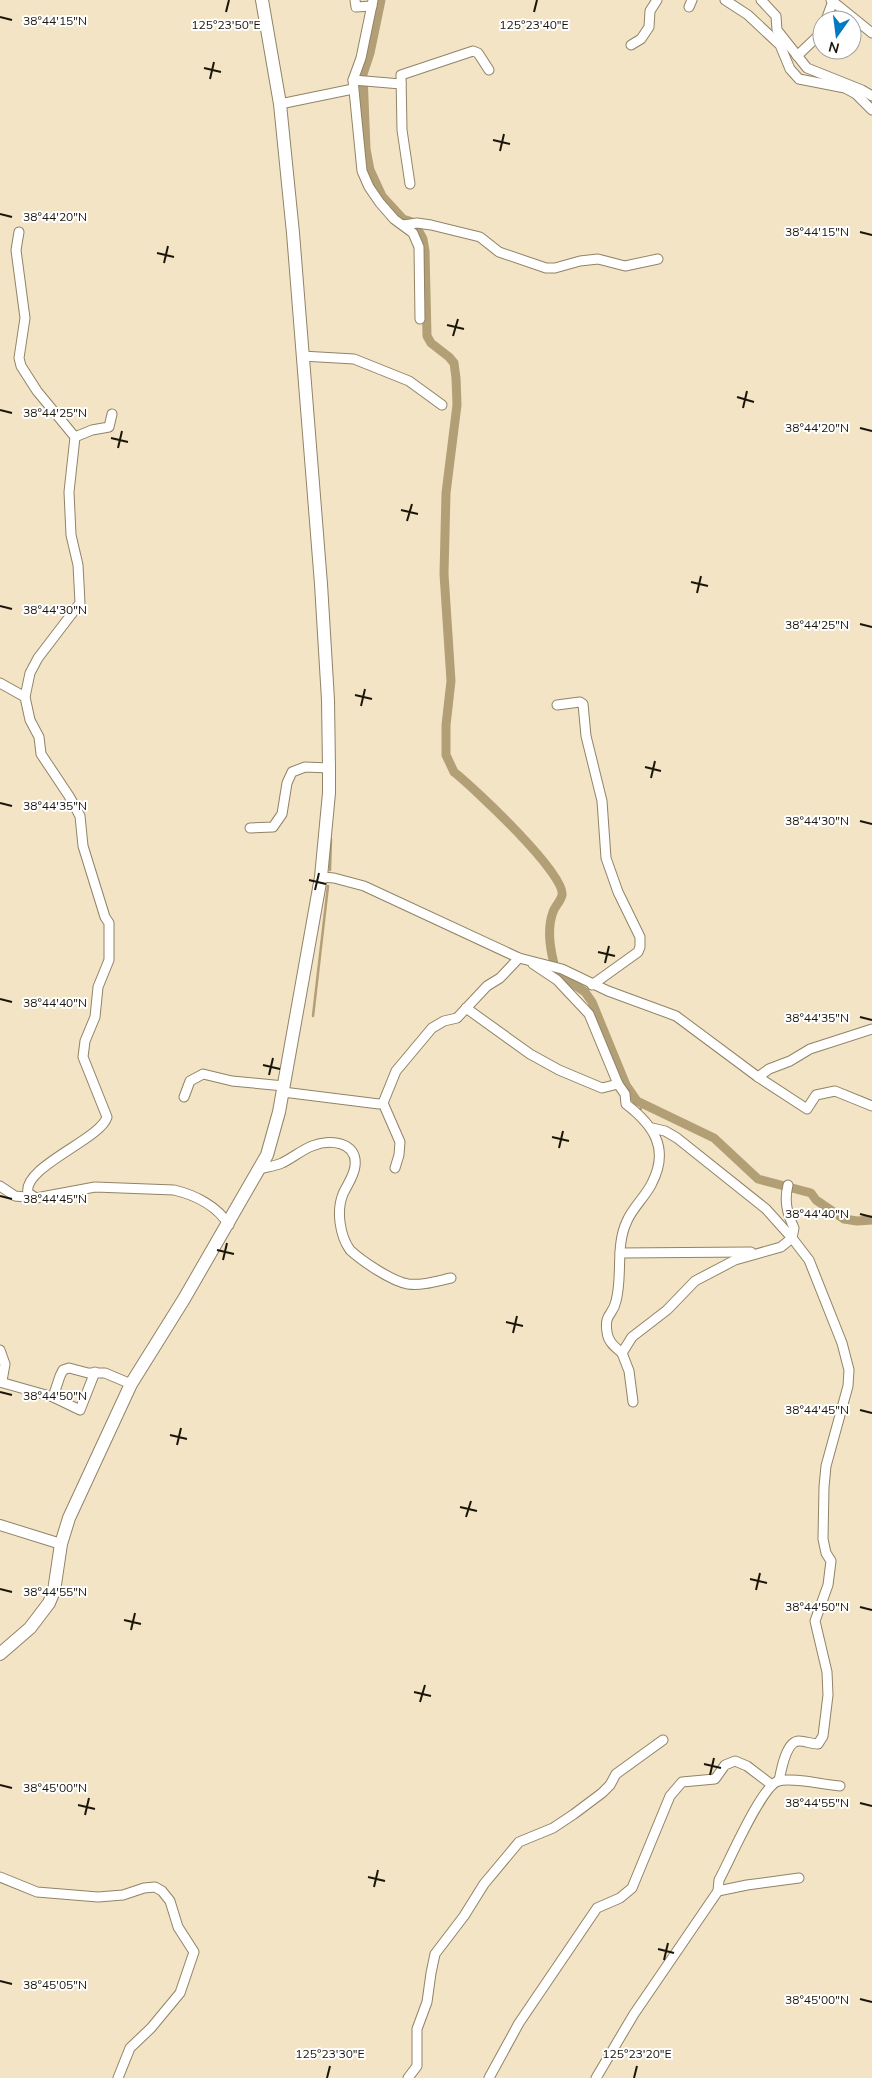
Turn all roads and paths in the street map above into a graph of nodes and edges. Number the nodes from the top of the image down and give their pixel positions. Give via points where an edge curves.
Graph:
1 (262, 0) edge
2 (356, 0) edge
3 (657, 0) edge
4 (725, 0) edge
5 (761, 0) edge
6 (832, 1) edge
7 (373, 3) edge
8 (872, 33) edge
9 (812, 42) edge
10 (630, 45) dead end
11 (797, 56) junction
12 (489, 70) dead end
13 (358, 83) junction
14 (401, 84) junction
15 (872, 96) edge
16 (280, 104) junction
17 (872, 110) edge
18 (410, 184) dead end
19 (409, 224) junction
20 (19, 232) dead end
21 (658, 259) dead end
22 (420, 319) dead end
23 (302, 356) junction
24 (442, 405) dead end
25 (112, 414) dead end
26 (75, 438) junction
27 (0, 683) edge
28 (25, 697) junction
29 (557, 705) dead end
30 (329, 768) junction
31 (250, 828) dead end
32 (322, 877) junction
33 (524, 959) junction
34 (592, 985) junction
35 (466, 1008) junction
36 (872, 1029) edge
37 (758, 1077) junction
38 (618, 1084) junction
39 (284, 1089) junction
40 (184, 1097) dead end
41 (383, 1103) junction
42 (872, 1106) edge
43 (652, 1128) junction
44 (395, 1168) dead end
45 (259, 1169) junction
46 (0, 1186) edge
47 (788, 1188) dead end
48 (36, 1198) junction
49 (229, 1225) junction
50 (792, 1238) junction
51 (764, 1252) junction
52 (620, 1253) junction
53 (451, 1278) dead end
54 (0, 1350) edge
55 (622, 1353) junction
56 (95, 1372) junction
57 (1, 1382) edge
58 (131, 1384) junction
59 (53, 1397) junction
60 (633, 1402) dead end
61 (0, 1526) edge
62 (61, 1544) junction
63 (0, 1654) edge
64 (663, 1740) dead end
65 (775, 1783) junction
66 (840, 1786) dead end
67 (0, 1877) edge
68 (799, 1878) dead end
69 (718, 1891) junction
70 (118, 2078) edge
71 (408, 2078) edge
72 (488, 2078) edge
73 (596, 2078) edge

1 - 16 main road
2 - 7 street via 356,8
3 - 10 street via 650,11 649,28 641,39
4 - 17 street via 748,15 780,46 790,69 799,79 845,88
5 - 11 street via 776,16 777,30
6 - 8 street
7 - 13 street
9 - 11 street
11 - 15 street via 807,68
12 - 14 street via 478,53 473,51 401,75
13 - 14 street
13 - 16 street
13 - 19 street via 362,171 369,187 394,219
14 - 18 street via 402,130
16 - 23 main road
19 - 21 street via 480,237 499,252 546,268 598,260 626,266
19 - 22 street via 419,247
20 - 26 street via 16,250 25,318 19,358 21,366
23 - 24 street via 354,359 409,381
23 - 30 main road via 321,584
25 - 26 street via 109,427
26 - 28 street via 69,492 80,603 38,658 30,673
27 - 28 street
28 - 48 street via 30,720 39,737 41,754 80,816 84,846 104,917 109,923 110,949 83,1057 107,1121 28,1182 28,1193
29 - 34 street via 583,704 586,736 602,800 606,858 618,892 640,936 638,952
30 - 31 street via 305,767 292,772 282,814 273,827
30 - 32 main road
32 - 33 street via 364,886
32 - 39 main road
33 - 34 street via 562,969
33 - 35 street via 487,986
33 - 38 street via 557,980 590,1014
34 - 37 street via 676,1016
35 - 38 street via 558,1070 602,1088
35 - 41 street via 457,1018 432,1028 408,1055 396,1071
36 - 37 street via 810,1049
37 - 42 street via 807,1109 816,1095 835,1091
38 - 43 street via 625,1094 626,1104
39 - 40 street via 202,1074 190,1081
39 - 41 street
39 - 45 main road via 269,1148
41 - 44 street via 400,1142
43 - 50 street via 685,1144 766,1209
43 - 52 street via 660,1152 656,1172 653,1182 627,1221
45 - 49 main road
45 - 53 street via 279,1164 313,1146 339,1142 348,1146 355,1156 355,1167 342,1196 340,1210 341,1227 350,1250 407,1284 426,1284
46 - 48 street via 15,1196
47 - 50 street via 787,1214 794,1228
48 - 49 street via 95,1187 174,1190 205,1203 223,1216
49 - 58 main road
50 - 51 street via 781,1247
50 - 65 street via 809,1260 842,1343 849,1370 848,1386 826,1466 823,1539 831,1561 828,1584 815,1621 827,1672 827,1720 818,1744 792,1743
51 - 52 street
51 - 55 street via 735,1260 695,1281 667,1310 632,1336
52 - 55 street via 616,1302 606,1318 608,1338
54 - 57 street via 4,1364
55 - 60 street via 629,1371
56 - 58 street
56 - 59 street via 64,1370
56 - 59 street via 80,1410
57 - 59 street
58 - 62 main road via 69,1518
61 - 62 street
62 - 63 main road via 54,1591 49,1603 30,1628
64 - 71 street via 616,1774 606,1789 574,1814 554,1828 519,1842 484,1884 435,1954 427,2002 417,2029 416,2066
65 - 66 street via 792,1781
65 - 69 street via 755,1809 719,1880
65 - 72 street via 734,1761 724,1765 715,1779 682,1782 670,1796 632,1888 620,1898 597,1908 519,2023
67 - 70 street via 37,1892 98,1897 124,1895 155,1887 170,1902 178,1927 194,1952 180,1993 130,2048
68 - 69 street
69 - 73 street via 634,2014

